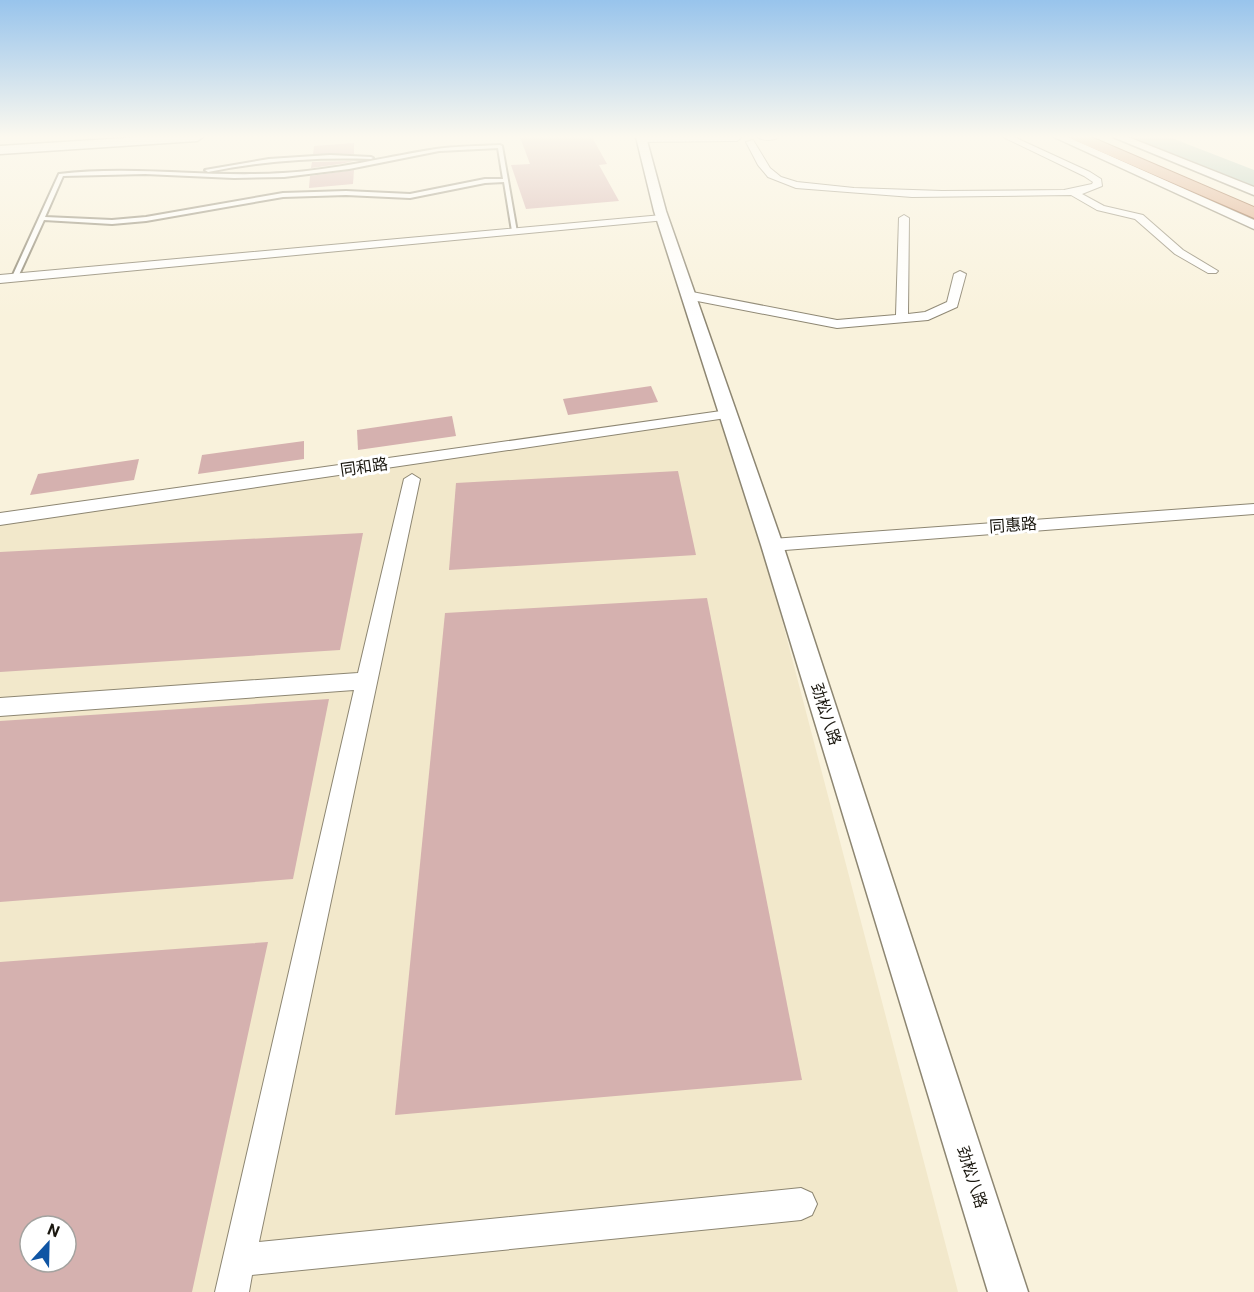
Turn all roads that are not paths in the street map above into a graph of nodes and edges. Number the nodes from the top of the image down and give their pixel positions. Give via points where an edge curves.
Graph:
1 (51, 197) edge
2 (270, 197) edge
3 (509, 197) edge
4 (657, 197) edge
5 (1081, 197) edge
6 (1193, 197) edge
7 (1218, 197) edge
8 (1254, 213) edge
9 (41, 218) junction
10 (662, 218) junction
11 (904, 218) dead end
12 (1254, 225) edge
13 (515, 231) junction
14 (1212, 271) dead end
15 (960, 274) dead end
16 (15, 277) junction
17 (0, 279) edge
18 (687, 295) junction
19 (902, 318) junction
20 (728, 414) junction
21 (412, 479) dead end
22 (1254, 509) edge
23 (0, 519) edge
24 (772, 545) junction
25 (366, 681) junction
26 (0, 707) edge
27 (801, 1204) dead end
28 (239, 1260) junction
29 (232, 1292) edge
30 (1008, 1292) edge

1 - 9 lane
2 - 9 lane via 146,219 112,222
3 - 13 lane
4 - 10 street, 劲松八路
5 - 14 street via 1101,208 1139,217 1179,252
6 - 12 street
7 - 8 main road
9 - 16 lane
10 - 13 street
10 - 18 street, 劲松八路
11 - 19 street
13 - 16 street
15 - 19 street via 953,304 928,316
16 - 17 street
18 - 19 street via 837,324
18 - 20 street, 劲松八路
20 - 23 street, 同和路
20 - 24 street, 劲松八路
21 - 25 street
22 - 24 street, 同惠路
24 - 30 street, 劲松八路
25 - 26 street
25 - 28 street
27 - 28 street
28 - 29 street

